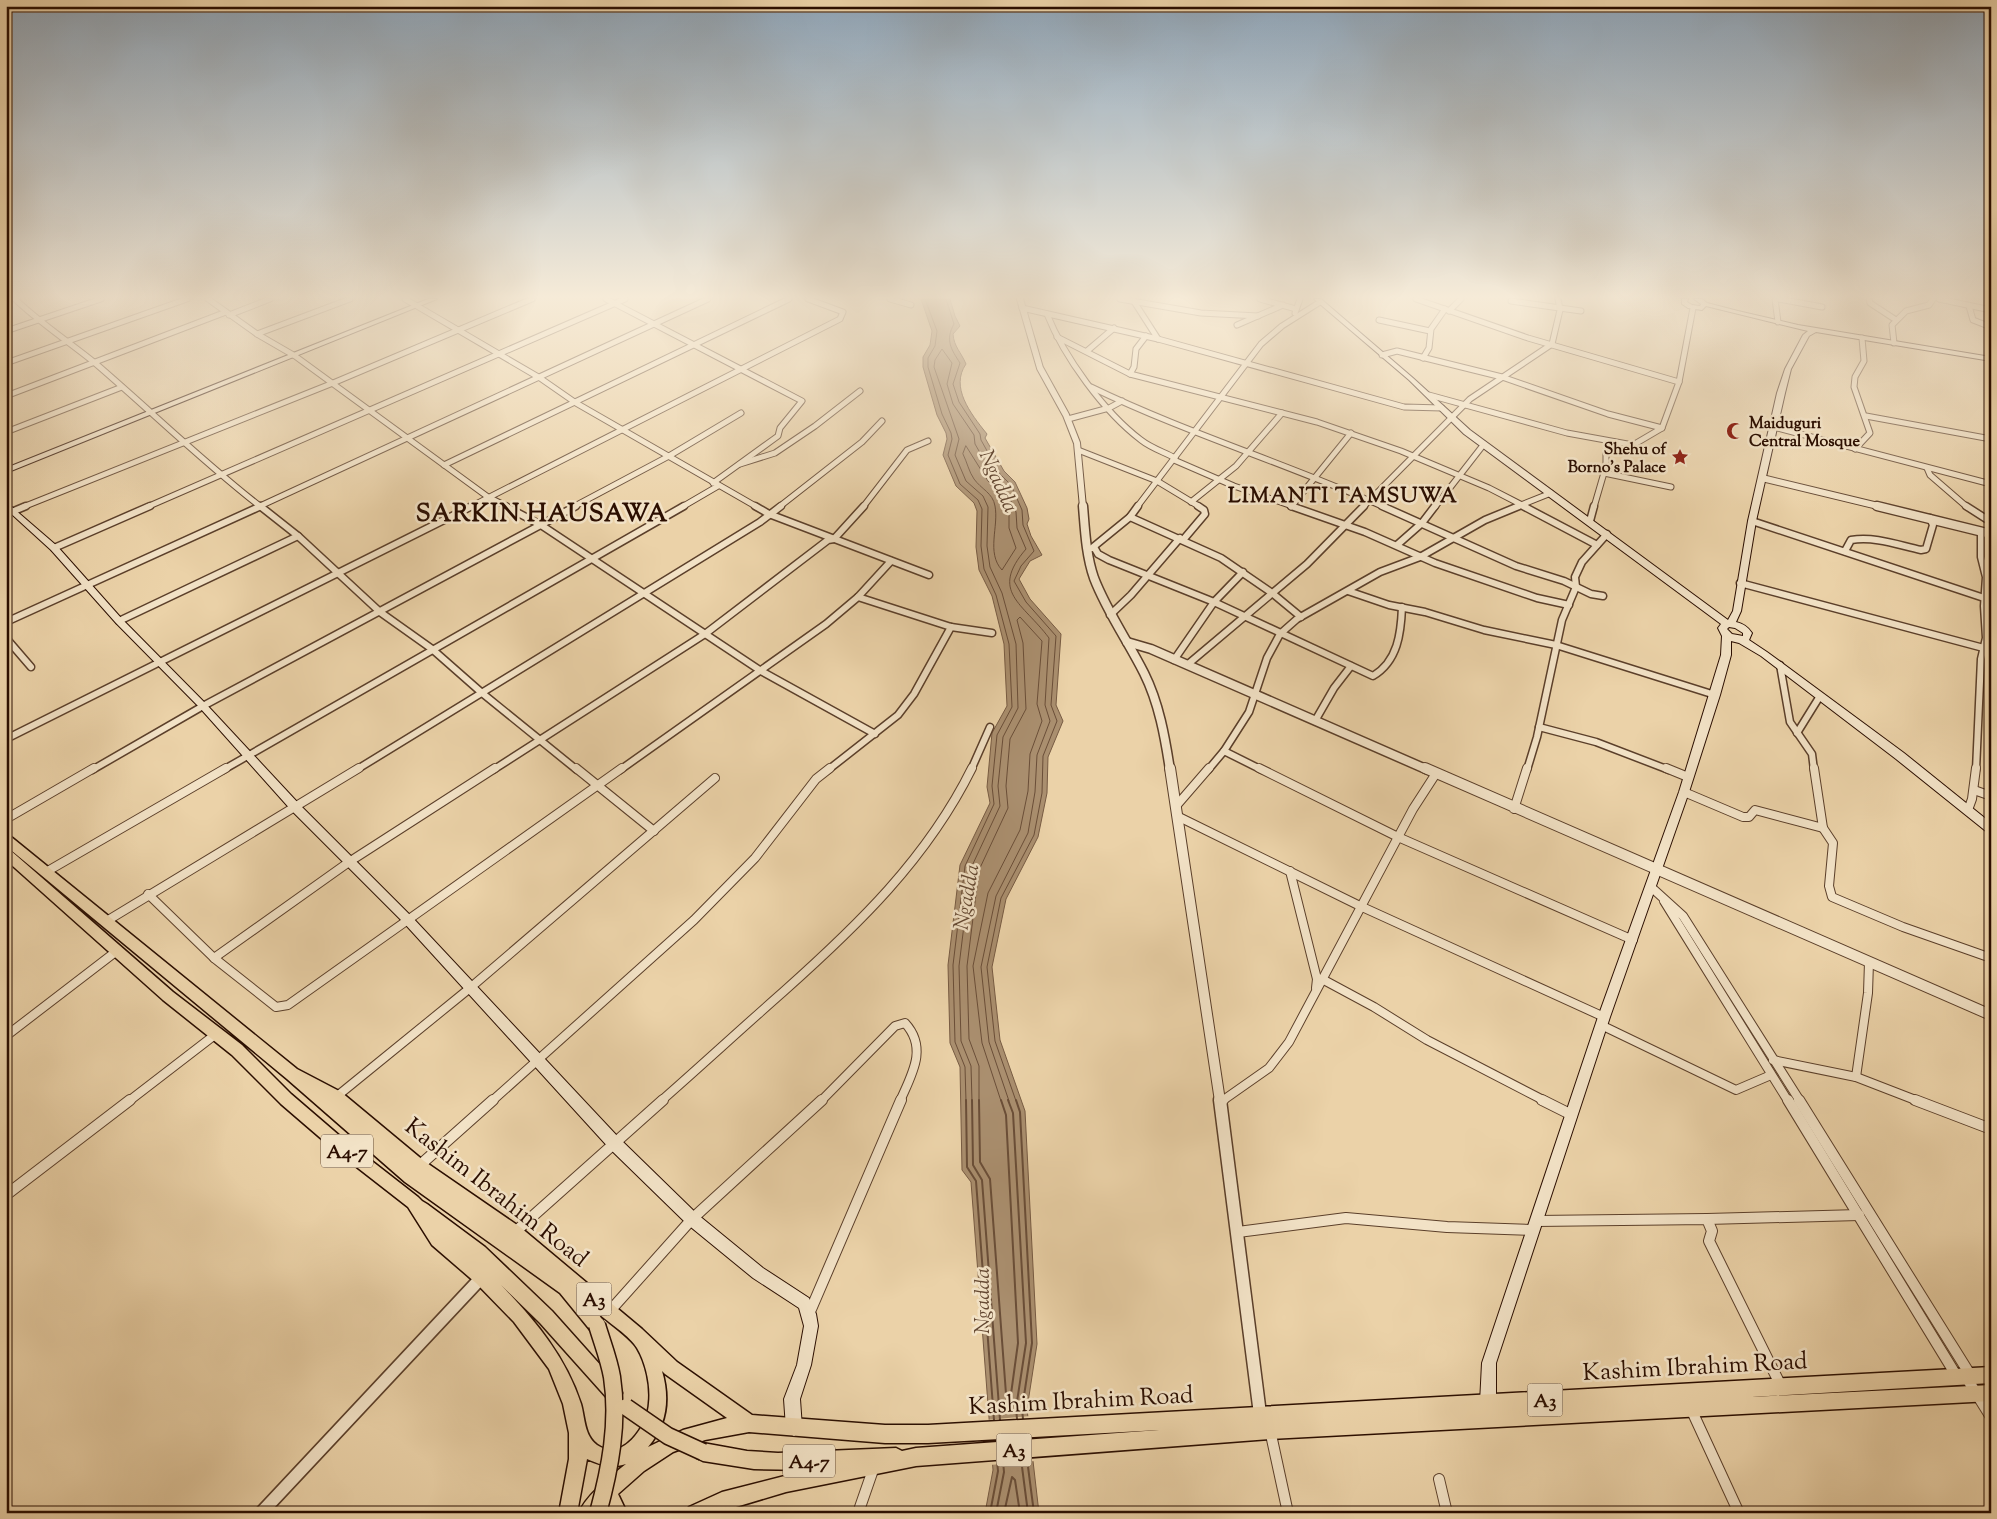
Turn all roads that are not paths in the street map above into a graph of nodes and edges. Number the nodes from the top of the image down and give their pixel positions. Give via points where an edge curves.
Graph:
1 (74, 370) edge
2 (103, 370) edge
3 (259, 370) edge
4 (314, 370) edge
5 (364, 370) edge
6 (463, 370) edge
7 (526, 370) edge
8 (557, 370) edge
9 (645, 370) edge
10 (738, 370) edge
11 (742, 370) edge
12 (1041, 370) edge
13 (1079, 370) edge
14 (1122, 370) edge
15 (1132, 370) edge
16 (1241, 370) edge
17 (1271, 370) edge
18 (1399, 370) edge
19 (1472, 370) edge
20 (1513, 370) edge
21 (1639, 370) edge
22 (1681, 370) edge
23 (1788, 370) edge
24 (1861, 370) edge
25 (1130, 374) junction
26 (1502, 377) junction
27 (540, 378) junction
28 (1679, 382) junction
29 (333, 383) junction
30 (122, 387) junction
31 (1091, 387) junction
32 (860, 391) dead end
33 (1429, 395) junction
34 (6, 396) edge
35 (1221, 400) junction
36 (1122, 401) junction
37 (576, 403) junction
38 (1464, 405) junction
39 (1109, 408) junction
40 (1442, 408) junction
41 (369, 411) junction
42 (152, 413) junction
43 (741, 413) dead end
44 (1282, 413) junction
45 (1866, 416) junction
46 (1068, 419) junction
47 (1453, 419) junction
48 (882, 421) dead end
49 (1774, 427) junction
50 (623, 428) junction
51 (1662, 428) junction
52 (6, 432) edge
53 (1194, 433) junction
54 (1351, 433) junction
55 (408, 438) junction
56 (1991, 439) edge
57 (928, 441) dead end
58 (185, 442) junction
59 (1614, 442) junction
60 (1484, 444) junction
61 (1855, 449) junction
62 (1078, 450) junction
63 (1248, 453) junction
64 (669, 456) junction
65 (1413, 456) junction
66 (1174, 459) junction
67 (444, 465) junction
68 (735, 467) junction
69 (1928, 468) junction
70 (6, 471) edge
71 (1604, 473) junction
72 (1458, 475) junction
73 (221, 476) junction
74 (1314, 477) junction
75 (1762, 478) junction
76 (1157, 481) junction
77 (1219, 481) junction
78 (1991, 484) edge
79 (716, 485) junction
80 (1671, 487) dead end
81 (1551, 493) junction
82 (488, 497) junction
83 (1369, 501) junction
84 (1191, 502) junction
85 (1521, 505) junction
86 (261, 506) junction
87 (9, 507) edge
88 (1292, 507) junction
89 (769, 514) junction
90 (1130, 518) junction
91 (1930, 518) junction
92 (1752, 521) junction
93 (1590, 522) junction
94 (1991, 522) edge
95 (1422, 524) junction
96 (541, 525) junction
97 (1346, 525) junction
98 (1981, 532) junction
99 (1607, 534) junction
100 (1991, 534) edge
101 (298, 536) junction
102 (1454, 538) junction
103 (834, 539) junction
104 (1181, 539) junction
105 (1396, 545) junction
106 (1597, 545) junction
107 (54, 548) junction
108 (1090, 549) junction
109 (1845, 551) junction
110 (1420, 557) junction
111 (593, 560) junction
112 (891, 561) junction
113 (1243, 572) junction
114 (337, 575) junction
115 (929, 575) dead end
116 (1148, 575) junction
117 (1740, 583) junction
118 (87, 585) junction
119 (1576, 587) junction
120 (1348, 591) junction
121 (1272, 592) junction
122 (644, 593) junction
123 (1603, 596) dead end
124 (858, 597) junction
125 (1986, 599) edge
126 (1214, 602) junction
127 (1569, 605) junction
128 (1402, 608) junction
129 (380, 612) junction
130 (1737, 612) junction
131 (1110, 615) junction
132 (1243, 616) junction
133 (1301, 617) junction
134 (120, 621) junction
135 (6, 622) edge
136 (1726, 625) junction
137 (951, 627) junction
138 (992, 632) dead end
139 (705, 634) junction
140 (1280, 634) junction
141 (1727, 636) junction
142 (1744, 636) junction
143 (6, 638) edge
144 (1127, 642) junction
145 (1556, 645) junction
146 (432, 649) junction
147 (1987, 649) edge
148 (1726, 655) junction
149 (1174, 660) junction
150 (161, 662) junction
151 (1780, 665) junction
152 (1187, 666) junction
153 (1351, 666) junction
154 (31, 667) dead end
155 (761, 671) junction
156 (482, 693) junction
157 (1715, 695) junction
158 (1256, 696) junction
159 (1820, 696) junction
160 (203, 706) junction
161 (1315, 721) junction
162 (990, 727) dead end
163 (1539, 727) junction
164 (1797, 733) junction
165 (875, 734) junction
166 (6, 738) edge
167 (539, 738) junction
168 (1224, 752) junction
169 (249, 754) junction
170 (1435, 775) junction
171 (1688, 777) junction
172 (715, 778) dead end
173 (598, 787) junction
174 (1974, 790) junction
175 (1684, 792) junction
176 (1991, 796) edge
177 (1177, 805) junction
178 (296, 808) junction
179 (1514, 809) junction
180 (1968, 810) junction
181 (1179, 817) junction
182 (6, 819) edge
183 (1823, 828) junction
184 (1991, 828) edge
185 (654, 831) junction
186 (1398, 837) junction
187 (6, 839) edge
188 (6, 853) edge
189 (349, 862) junction
190 (1657, 870) junction
191 (1290, 871) junction
192 (46, 872) junction
193 (1651, 887) junction
194 (148, 894) junction
195 (1662, 896) junction
196 (1360, 906) junction
197 (408, 920) junction
198 (105, 922) junction
199 (1633, 940) junction
200 (118, 950) junction
201 (214, 958) junction
202 (1991, 958) edge
203 (1869, 962) junction
204 (1322, 979) junction
205 (470, 988) junction
206 (1316, 988) junction
207 (1991, 1016) edge
208 (1603, 1021) junction
209 (216, 1034) junction
210 (6, 1036) edge
211 (538, 1059) junction
212 (1772, 1060) junction
213 (292, 1074) junction
214 (1771, 1075) junction
215 (1856, 1077) junction
216 (336, 1097) junction
217 (1220, 1102) junction
218 (1572, 1115) junction
219 (1991, 1130) edge
220 (616, 1144) junction
221 (419, 1166) junction
222 (6, 1195) edge
223 (413, 1202) junction
224 (1859, 1214) junction
225 (692, 1219) junction
226 (1707, 1219) junction
227 (1535, 1226) junction
228 (515, 1232) junction
229 (1238, 1232) junction
230 (482, 1277) junction
231 (608, 1312) junction
232 (809, 1314) junction
233 (597, 1325) joint
234 (643, 1342) junction
235 (1991, 1375) edge
236 (1965, 1377) junction
237 (1781, 1386) junction
238 (1684, 1393) junction
239 (1984, 1394) edge
240 (1488, 1403) junction
241 (1691, 1410) junction
242 (1260, 1414) junction
243 (1991, 1417) edge
244 (749, 1423) junction
245 (794, 1428) junction
246 (1270, 1430) junction
247 (578, 1433) junction
248 (922, 1457) junction
249 (874, 1466) junction
250 (1439, 1479) dead end
251 (607, 1491) junction
252 (261, 1513) edge
253 (568, 1513) edge
254 (588, 1513) edge
255 (598, 1513) edge
256 (618, 1513) edge
257 (695, 1513) edge
258 (858, 1513) edge
259 (1288, 1513) edge
260 (1447, 1513) edge
261 (1739, 1513) edge

1 - 34 street
2 - 30 street
3 - 42 main road
4 - 29 street
5 - 29 street
6 - 41 street
7 - 27 street
8 - 27 street
9 - 37 street
10 - 50 street
11 - 68 street via 802,402 780,428 778,436
12 - 46 street
13 - 31 street
14 - 25 street
15 - 25 street
16 - 35 street
17 - 40 street via 1404,407
18 - 33 main road
19 - 26 street
20 - 26 street
21 - 28 street
22 - 28 street
23 - 49 main road
24 - 45 street via 1855,375 1854,384
25 - 35 street
26 - 38 street
26 - 51 street via 1608,414
27 - 37 street
27 - 55 street
28 - 51 street
29 - 41 street
29 - 58 street
30 - 42 street
30 - 52 street
31 - 36 street
31 - 39 street
32 - 68 street via 776,453
33 - 38 street
33 - 40 main road
35 - 44 street
35 - 53 street
36 - 39 street
36 - 53 street
37 - 50 street
37 - 67 street
38 - 47 street
38 - 59 street via 1567,433
39 - 46 street
39 - 66 street via 1140,440
40 - 47 main road
41 - 55 street
41 - 73 street
42 - 58 street
42 - 70 main road
43 - 64 street
44 - 54 street
44 - 63 street
45 - 56 street
45 - 61 street via 1870,432
46 - 62 street
47 - 60 main road
47 - 65 street
48 - 89 street via 862,442
49 - 61 street
49 - 75 main road
50 - 64 street
50 - 82 street
51 - 59 street via 1633,444
53 - 63 street
53 - 66 street
54 - 65 street
54 - 74 street
55 - 67 street
55 - 86 street
57 - 103 street via 907,450 862,510
58 - 73 street
58 - 87 street
59 - 71 street via 1606,450
60 - 72 street
60 - 81 main road
61 - 69 street
62 - 76 street
62 - 108 street
63 - 74 street
63 - 77 street
64 - 79 street
64 - 96 street
65 - 72 street
65 - 83 street
66 - 76 street
66 - 77 street
67 - 82 street
68 - 79 street
69 - 78 street
69 - 94 street via 1930,475 1970,510
71 - 80 street
71 - 93 street
72 - 85 street
72 - 95 street via 1445,497
73 - 86 street
73 - 107 street
74 - 83 street
74 - 88 street
75 - 91 street
75 - 92 main road
76 - 84 street
76 - 90 street
77 - 84 street
77 - 88 street
79 - 89 street
79 - 111 street
81 - 85 street
81 - 93 main road
82 - 96 street
82 - 114 street
83 - 95 street
83 - 97 street
84 - 104 street via 1205,514
85 - 102 street
85 - 106 street
86 - 101 street
86 - 118 street
87 - 107 main road
88 - 97 street
89 - 103 street
89 - 122 street
90 - 104 street
90 - 108 street
91 - 98 street
91 - 109 street via 1933,525 1926,549 1858,538 1851,540
92 - 109 street
92 - 117 main road
93 - 99 main road
95 - 102 street
95 - 105 street
96 - 111 street
96 - 129 street
97 - 105 street
97 - 121 street via 1307,564
98 - 100 street
98 - 125 street
99 - 106 street
99 - 136 main road
101 - 114 street
101 - 134 street
102 - 110 street
102 - 119 street via 1516,566
103 - 112 street
103 - 139 street via 828,540
104 - 113 street
104 - 116 street
105 - 110 street
106 - 119 street via 1582,562 1575,577
107 - 118 main road
108 - 116 street
108 - 131 street via 1101,597
109 - 125 street
110 - 120 street via 1380,572
110 - 127 street via 1484,581
111 - 122 street
111 - 146 street
112 - 115 street
112 - 124 street
113 - 121 street
113 - 126 street
114 - 129 street
114 - 150 street
116 - 126 street
116 - 131 street
117 - 130 main road
117 - 147 street
118 - 134 main road
118 - 135 street
119 - 123 street
119 - 127 street
120 - 128 street
120 - 133 street
121 - 132 street
121 - 133 street
122 - 139 street
122 - 156 street
124 - 137 street
124 - 155 street
125 - 147 street via 1984,625
126 - 132 street
126 - 149 street
127 - 145 street
128 - 145 street
128 - 153 street via 1402,632 1381,670 1372,676
129 - 146 street
129 - 160 street
130 - 136 main road
130 - 142 main road
131 - 144 street
132 - 140 street
132 - 152 street
133 - 140 street
134 - 150 main road
136 - 141 main road
136 - 142 main road
137 - 138 street
137 - 165 street via 914,694 898,715
139 - 155 street
139 - 167 street
140 - 153 street
140 - 158 street via 1267,658
141 - 142 main road
141 - 148 main road
142 - 148 main road
142 - 151 main road
143 - 154 street
144 - 149 street
144 - 177 street via 1144,673 1158,710
145 - 157 street
145 - 163 street
146 - 156 street
146 - 169 street
147 - 174 street via 1981,659
148 - 157 main road
149 - 152 street
150 - 160 main road
150 - 166 street
151 - 159 main road
151 - 164 street via 1790,722
152 - 158 street
153 - 161 street
155 - 165 street
155 - 173 street
156 - 167 street
156 - 178 street
157 - 171 main road
158 - 161 street
158 - 168 street
159 - 164 street
159 - 180 main road
160 - 169 main road
160 - 182 street
161 - 170 street
162 - 220 street via 955,805 892,890 848,934
163 - 171 street via 1571,733
163 - 179 street
164 - 183 street via 1812,754
165 - 211 street via 816,779 755,858 700,913
167 - 173 street
167 - 189 street
168 - 177 street
168 - 186 street
169 - 178 main road
169 - 192 street
170 - 179 street
170 - 186 street
171 - 175 main road
172 - 185 street
173 - 185 street
173 - 197 street
174 - 176 street
174 - 180 street
175 - 183 street via 1743,817 1755,810
175 - 190 main road
177 - 181 street
178 - 189 main road
178 - 194 street
179 - 190 street
180 - 184 main road
181 - 191 street
181 - 217 street
183 - 202 street via 1832,843 1829,886 1832,897 1903,927
185 - 205 street
186 - 196 street
186 - 199 street
187 - 192 highway, A4-7
188 - 200 highway, A4-7
189 - 197 main road
189 - 201 street
190 - 193 main road
190 - 203 street
191 - 196 street
191 - 206 street via 1317,979
192 - 198 highway, A4-7
193 - 195 street
193 - 199 main road
194 - 198 street
194 - 201 street
195 - 212 street via 1683,916
195 - 214 street
196 - 204 street
196 - 208 street
197 - 201 street via 288,1005 276,1007
197 - 205 main road
198 - 213 highway, A4-7
199 - 208 main road
200 - 209 highway, A4-7
200 - 210 street
203 - 207 street
203 - 215 street
204 - 206 street
204 - 218 street via 1374,1006 1427,1040
205 - 211 main road
205 - 216 street
206 - 217 street via 1289,1042 1269,1068
208 - 214 street via 1736,1090
208 - 218 main road
209 - 222 street
209 - 223 highway, A4-7 via 336,1142
211 - 220 main road
211 - 221 street
212 - 215 street
212 - 236 street via 1877,1222
213 - 216 highway, Kashim Ibrahim Road / A3
213 - 233 highway, A4-7 via 410,1177 566,1287
214 - 224 street
215 - 219 street
216 - 221 highway, Kashim Ibrahim Road / A3
217 - 229 street
218 - 227 main road
220 - 225 main road
220 - 228 street
221 - 228 highway, Kashim Ibrahim Road / A3
223 - 230 highway, A4-7 via 438,1239
223 - 248 highway, A4-7, bridge via 479,1253 572,1344 626,1407 668,1436 703,1452 758,1461
224 - 226 street
224 - 236 street
225 - 231 street
225 - 232 main road via 758,1272 804,1303
225 - 232 street via 803,1119 895,1026 905,1023 914,1031 919,1046 912,1073
226 - 227 street
226 - 237 street via 1712,1231 1709,1241
227 - 229 street via 1447,1227 1346,1218
227 - 240 main road via 1489,1363
228 - 231 highway, Kashim Ibrahim Road / A3
229 - 242 street
230 - 247 highway, A4-7 via 520,1316 555,1363 572,1404
230 - 252 street
231 - 234 highway, Kashim Ibrahim Road / A3
232 - 245 main road via 811,1326 804,1365 792,1399
233 - 255 highway, A3, bridge via 612,1375 615,1413 611,1458
234 - 244 highway, Kashim Ibrahim Road / A3 via 671,1368
234 - 247 highway via 658,1390 658,1407 650,1434 641,1445 622,1457 604,1457 591,1451
235 - 236 highway, Kashim Ibrahim Road / A3
236 - 237 highway, Kashim Ibrahim Road / A3
236 - 239 street
237 - 238 highway, Kashim Ibrahim Road / A3
238 - 240 highway, Kashim Ibrahim Road / A3
238 - 241 street
239 - 241 highway, Kashim Ibrahim Road / A3
239 - 243 street
240 - 242 highway, Kashim Ibrahim Road / A3
241 - 246 highway, Kashim Ibrahim Road / A3
241 - 261 street
242 - 245 highway, Kashim Ibrahim Road / A3 via 928,1434
244 - 245 highway, Kashim Ibrahim Road / A3
244 - 251 highway via 699,1433 652,1453
246 - 248 highway, Kashim Ibrahim Road / A3
246 - 259 street
247 - 253 highway, A4-7 via 578,1459
248 - 249 highway, Kashim Ibrahim Road / A3
249 - 257 highway, Kashim Ibrahim Road / A3 via 786,1483 722,1501
249 - 258 street
250 - 260 street
251 - 254 highway
251 - 256 highway

